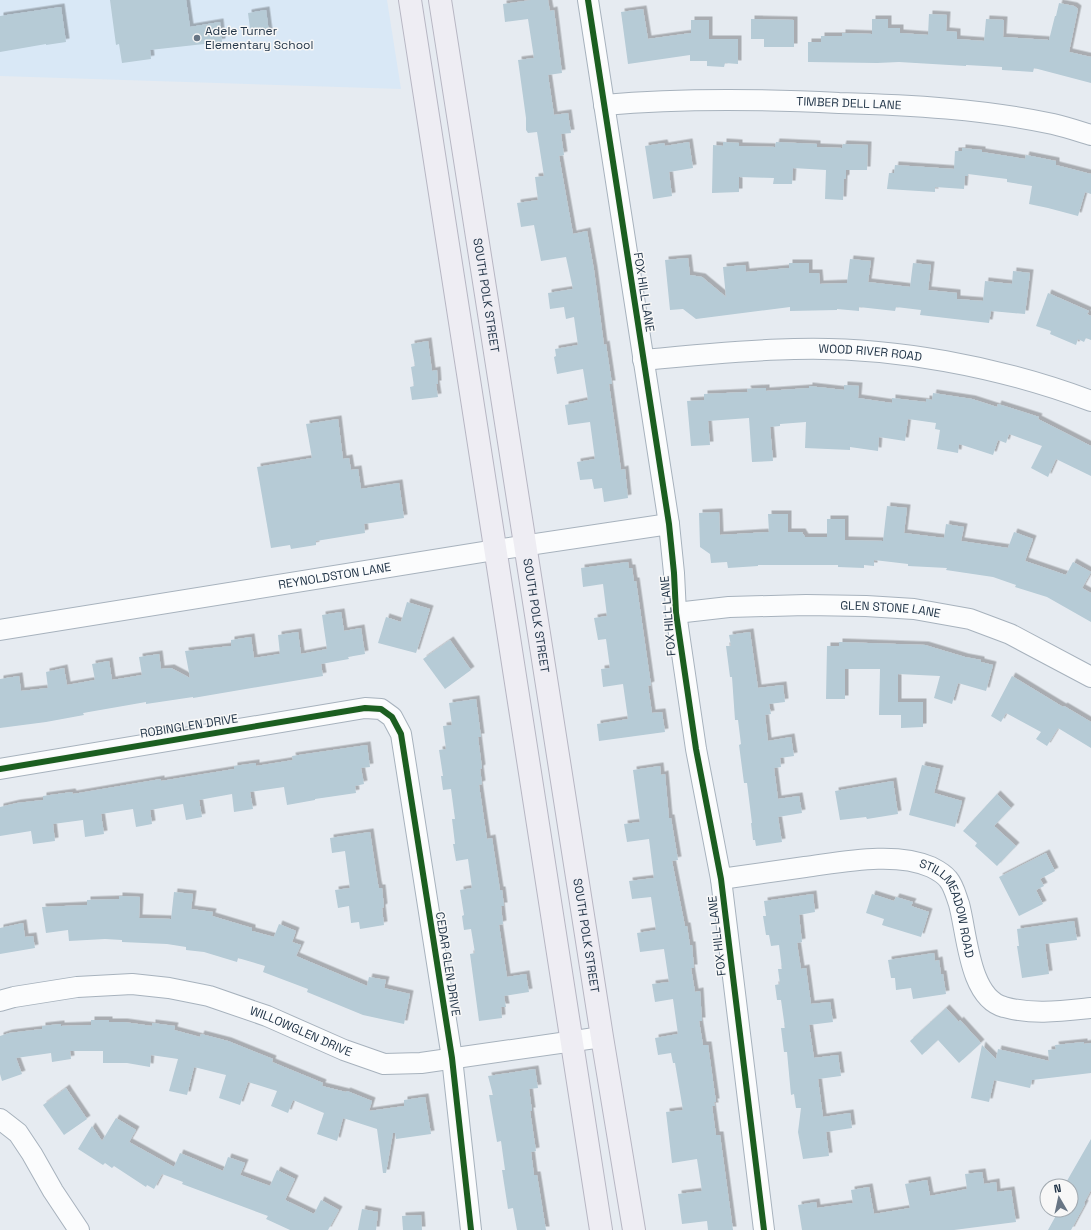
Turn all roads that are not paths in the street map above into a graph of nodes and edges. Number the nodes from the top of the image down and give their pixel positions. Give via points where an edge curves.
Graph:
1 (410, 0) edge
2 (440, 0) edge
3 (588, 0) edge
4 (604, 105) junction
5 (1091, 135) edge
6 (643, 360) junction
7 (1091, 401) edge
8 (669, 524) junction
9 (525, 545) junction
10 (495, 550) junction
11 (676, 613) junction
12 (0, 630) edge
13 (1091, 677) edge
14 (381, 709) joint
15 (0, 769) edge
16 (721, 879) junction
17 (0, 1001) edge
18 (1091, 1008) edge
19 (602, 1037) junction
20 (571, 1042) junction
21 (452, 1058) junction
22 (0, 1119) edge
23 (79, 1230) edge
24 (471, 1230) edge
25 (601, 1230) edge
26 (634, 1230) edge
27 (764, 1230) edge

1 - 10 main road
2 - 9 main road, SOUTH POLK STREET
3 - 4 street, FOX HILL LANE
4 - 5 street, TIMBER DELL LANE via 654,101 802,101 906,105 970,111 1054,124
4 - 6 street, FOX HILL LANE
6 - 7 street, WOOD RIVER ROAD via 795,348 851,350 956,363 1028,380
6 - 8 street, FOX HILL LANE
8 - 9 street, REYNOLDSTON LANE
8 - 11 street, FOX HILL LANE
9 - 10 street, REYNOLDSTON LANE
9 - 19 main road, SOUTH POLK STREET
10 - 12 street, REYNOLDSTON LANE
10 - 20 main road
11 - 13 street, GLEN STONE LANE via 729,607 806,605 914,609 970,619 1010,634
11 - 16 street, FOX HILL LANE via 696,749
14 - 15 street, ROBINGLEN DRIVE via 365,708
14 - 21 street, CEDAR GLEN DRIVE via 392,717 401,734
16 - 18 street, STILLMEADOW ROAD via 883,858 900,859 930,867 949,880 955,890 977,981 988,999 1003,1007 1030,1011 1051,1012
16 - 27 street, FOX HILL LANE
17 - 21 street, WILLOWGLEN DRIVE via 77,987 132,984 169,988 209,996 267,1016 344,1050 384,1064 421,1063
19 - 20 street, WILLOWGLEN DRIVE
19 - 26 main road, SOUTH POLK STREET
20 - 21 street, WILLOWGLEN DRIVE
20 - 25 main road
21 - 24 street, CEDAR GLEN DRIVE
22 - 23 street via 18,1133

